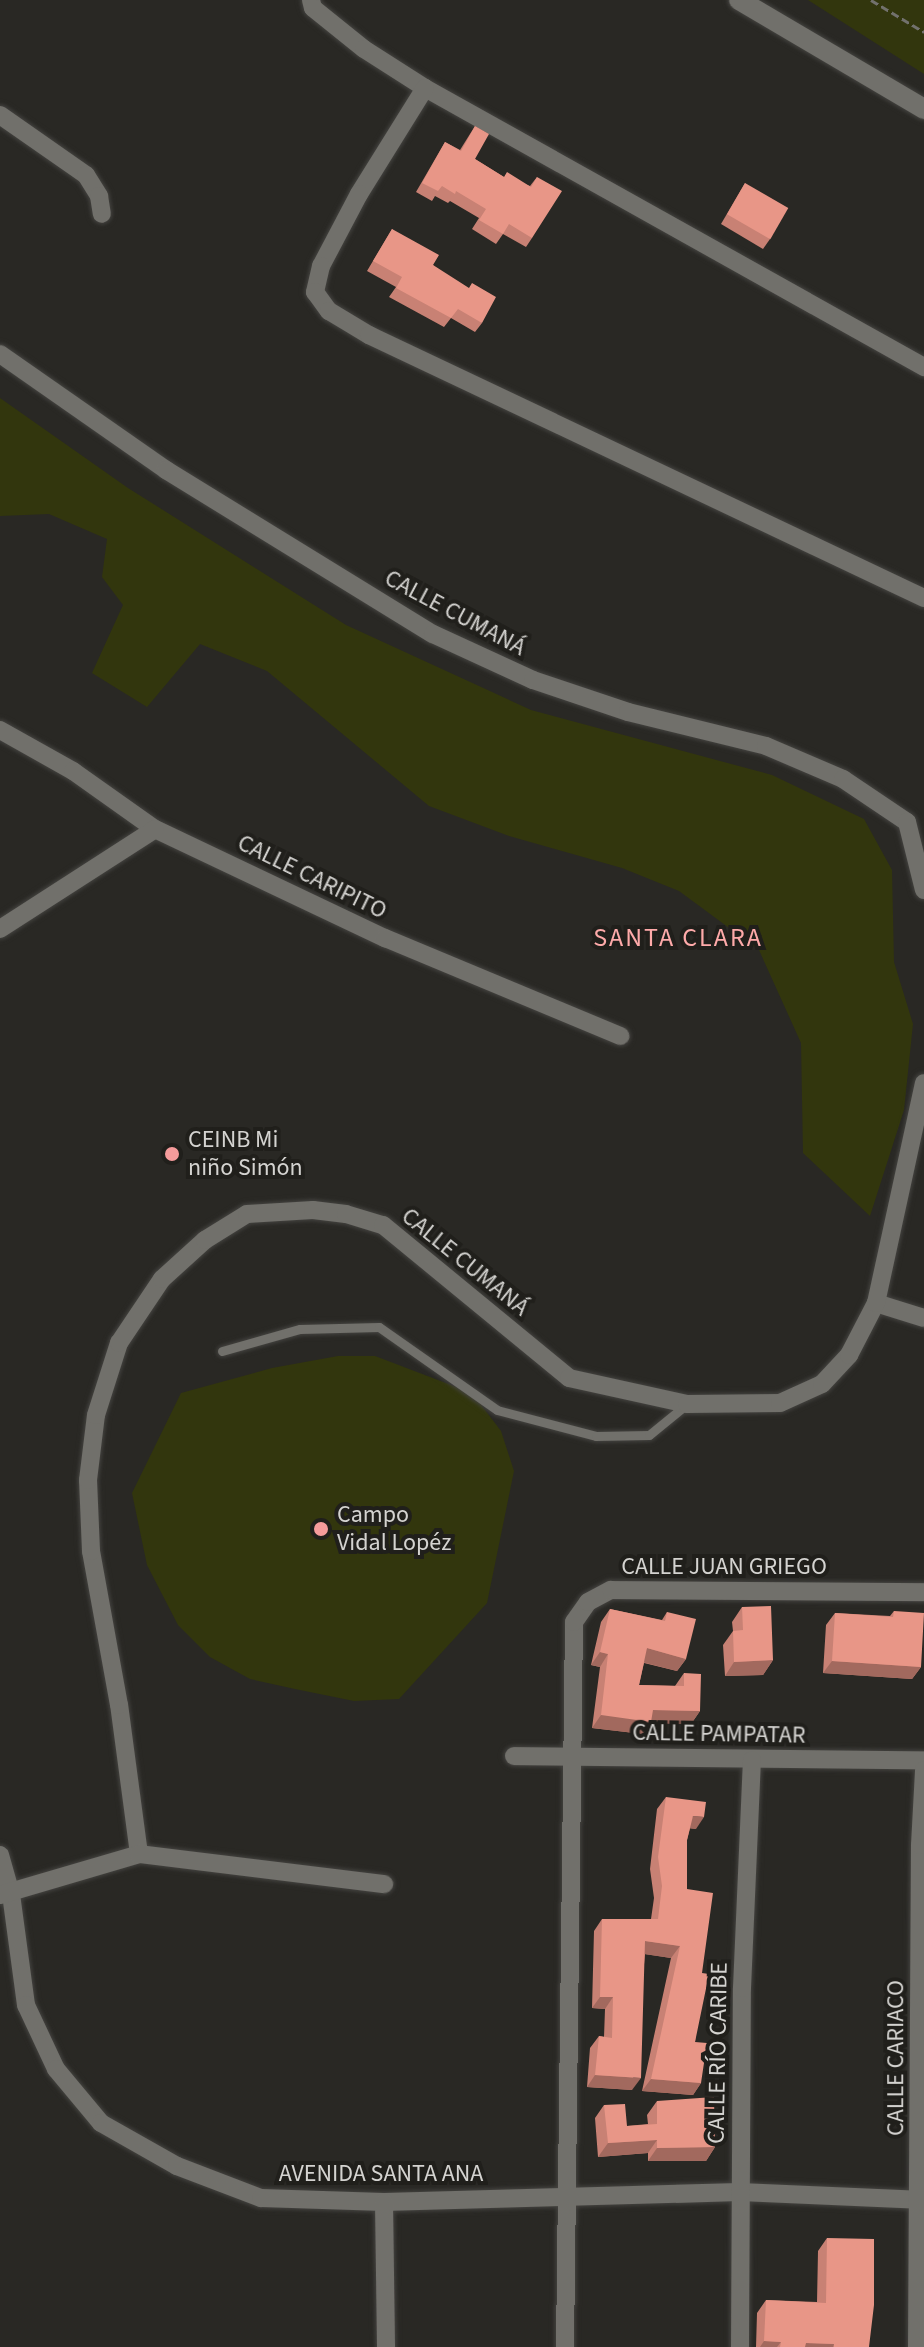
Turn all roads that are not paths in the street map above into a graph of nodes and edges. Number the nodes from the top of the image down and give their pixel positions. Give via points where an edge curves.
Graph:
1 (311, 0) edge
2 (739, 0) edge
3 (425, 88) junction
4 (924, 109) edge
5 (0, 115) edge
6 (102, 214) dead end
7 (0, 354) edge
8 (924, 367) edge
9 (924, 598) edge
10 (0, 730) edge
11 (915, 824) edge
12 (155, 829) junction
13 (924, 890) edge
14 (0, 929) edge
15 (620, 1036) dead end
16 (924, 1083) edge
17 (876, 1303) junction
18 (924, 1318) edge
19 (222, 1351) dead end
20 (687, 1404) junction
21 (924, 1592) edge
22 (573, 1755) junction
23 (514, 1756) dead end
24 (752, 1760) junction
25 (924, 1760) edge
26 (924, 1770) edge
27 (139, 1854) junction
28 (0, 1855) edge
29 (384, 1884) dead end
30 (6, 1894) edge
31 (740, 2192) junction
32 (565, 2196) junction
33 (922, 2200) edge
34 (384, 2202) junction
35 (386, 2347) edge
36 (565, 2347) edge
37 (740, 2347) edge
38 (917, 2347) edge

1 - 3 street via 313,8 364,49
2 - 4 street
3 - 8 street
3 - 9 street via 321,266 315,292 329,311 369,335
5 - 6 street via 86,175 99,196
7 - 11 street, CALLE CUMANÁ via 166,470 433,634 546,685 628,712 766,746 843,779
10 - 12 street, CALLE CARIPITO via 73,771
11 - 13 street, CALLE CUMANÁ
12 - 14 street
12 - 15 street, CALLE CARIPITO via 385,938
16 - 17 street, CALLE CUMANÁ
17 - 18 street
17 - 20 street, CALLE CUMANÁ via 849,1355 822,1384 780,1403
19 - 20 lane via 300,1329 379,1327 497,1410 596,1436 649,1435
20 - 27 street, CALLE CUMANÁ via 569,1378 383,1225 313,1210 247,1214 205,1240 162,1279 119,1343 96,1415 88,1480 91,1551
21 - 22 street, CALLE JUAN GRIEGO via 611,1590 588,1602 574,1622
22 - 23 street, CALLE PAMPATAR
22 - 24 street, CALLE PAMPATAR
22 - 32 street, CALLE JUAN GRIEGO
24 - 25 street, CALLE PAMPATAR
24 - 31 street, CALLE RÍO CARIBE
26 - 33 street, CALLE CARIACO
27 - 29 street
27 - 30 street
28 - 30 street, AVENIDA SANTA ANA
30 - 34 street, AVENIDA SANTA ANA via 26,2005 56,2069 101,2123 177,2166 261,2198
31 - 32 street, AVENIDA SANTA ANA
31 - 33 street, AVENIDA SANTA ANA
31 - 37 street, CALLE RÍO CARIBE
32 - 34 street, AVENIDA SANTA ANA
32 - 36 street, CALLE JUAN GRIEGO
33 - 38 street, CALLE CARIACO
34 - 35 street

